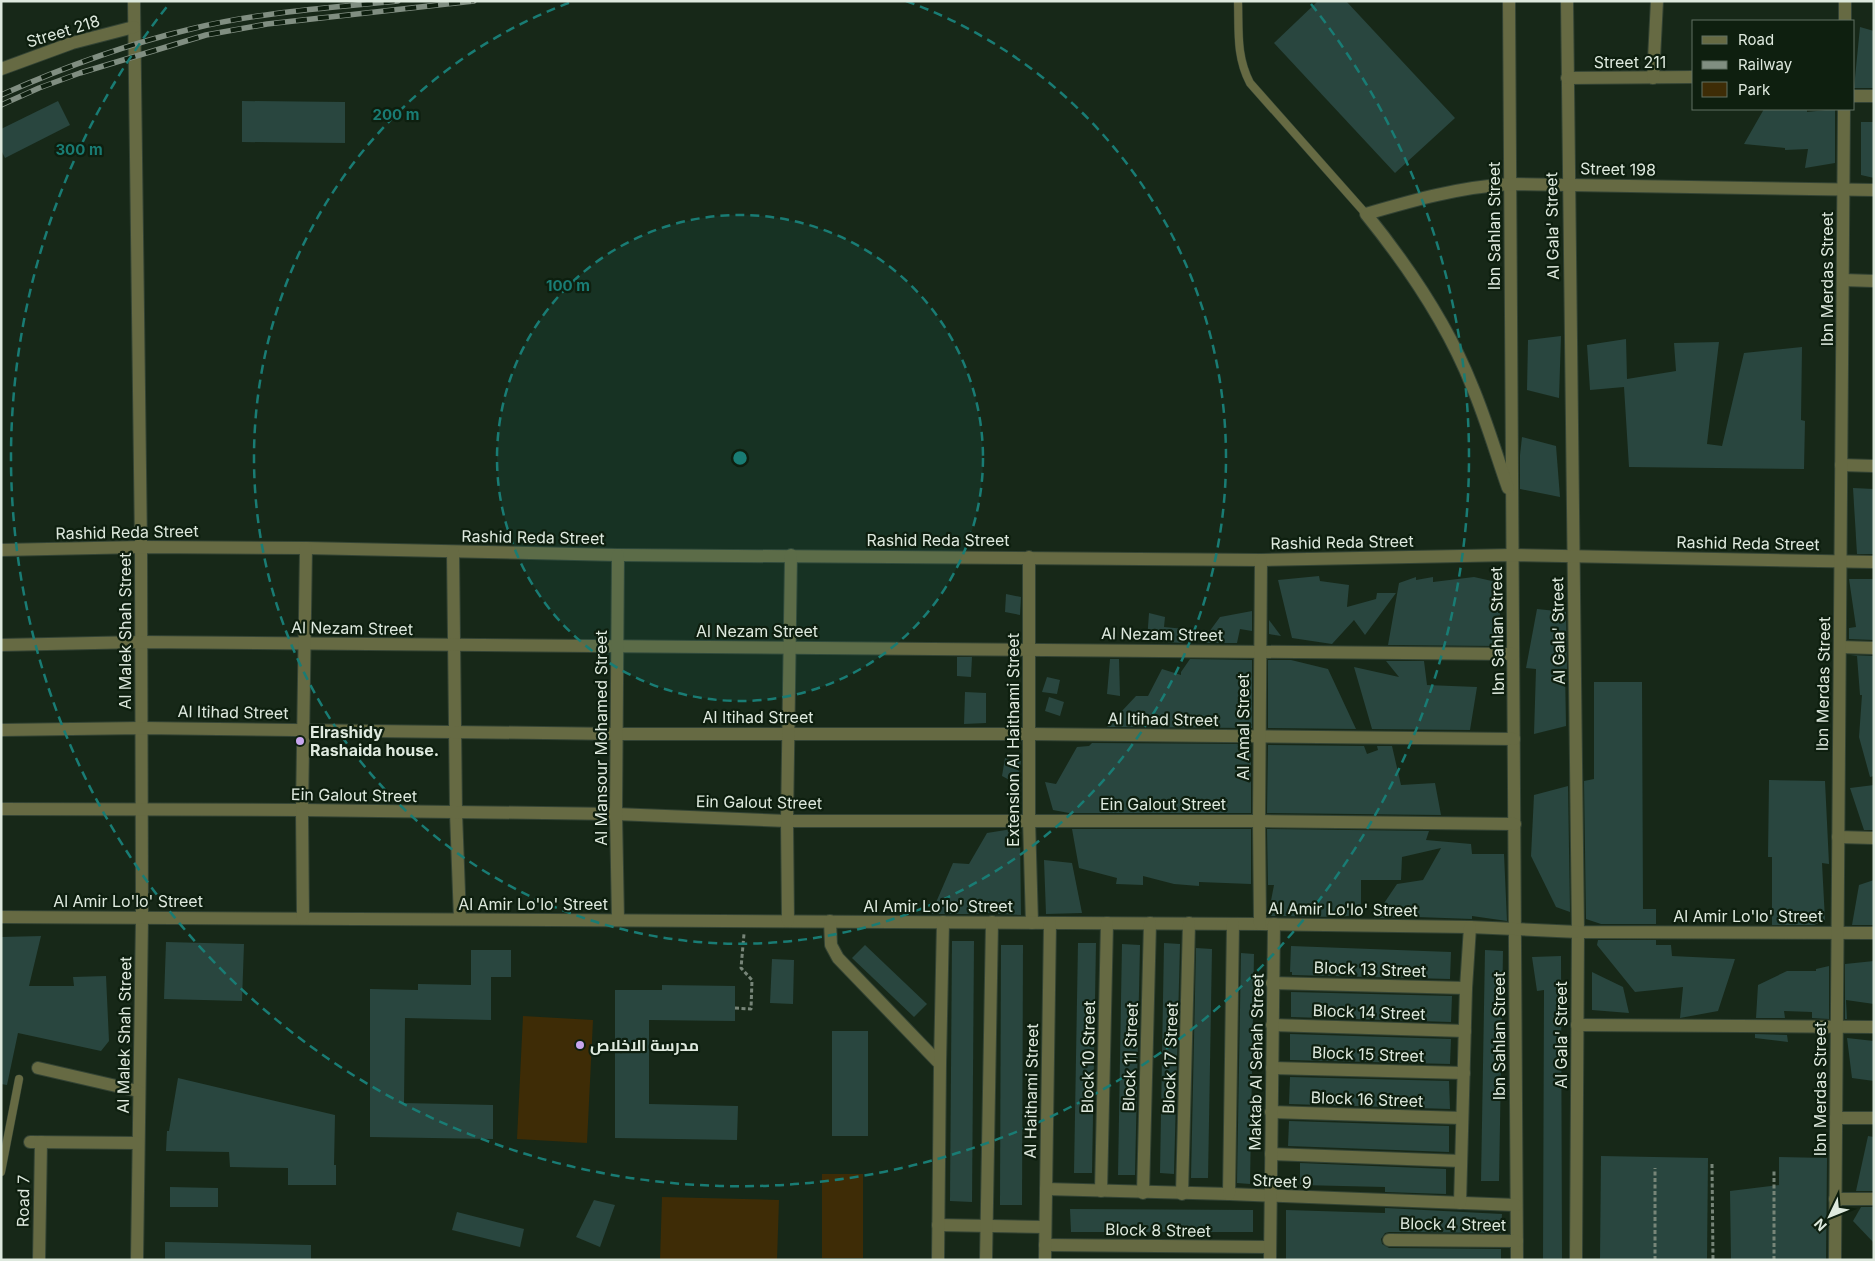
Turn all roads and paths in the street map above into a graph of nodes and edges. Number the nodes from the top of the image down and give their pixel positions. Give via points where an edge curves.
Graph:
1 (134, 1) edge
2 (1238, 1) edge
3 (1509, 1) edge
4 (1567, 1) edge
5 (1657, 1) edge
6 (1845, 1) edge
7 (1845, 20) edge
8 (134, 27) junction
9 (1, 69) edge
10 (1692, 77) edge
11 (1567, 78) junction
12 (1653, 78) junction
13 (1855, 96) edge
14 (1874, 96) edge
15 (1844, 110) edge
16 (1510, 184) junction
17 (1568, 184) junction
18 (1844, 189) junction
19 (1874, 190) edge
20 (1366, 214) junction
21 (1843, 280) junction
22 (1874, 280) edge
23 (1841, 465) junction
24 (1874, 466) edge
25 (1511, 498) junction
26 (141, 547) junction
27 (306, 548) junction
28 (1, 550) edge
29 (453, 552) junction
30 (618, 555) junction
31 (791, 555) junction
32 (1512, 555) junction
33 (1573, 555) junction
34 (1028, 557) junction
35 (1261, 560) junction
36 (1841, 561) junction
37 (1874, 562) edge
38 (141, 642) junction
39 (304, 644) junction
40 (1, 645) edge
41 (454, 645) junction
42 (618, 646) junction
43 (790, 647) junction
44 (1840, 647) junction
45 (1029, 648) junction
46 (1874, 648) edge
47 (1260, 651) junction
48 (1513, 654) junction
49 (142, 728) junction
50 (303, 729) junction
51 (1, 730) edge
52 (456, 731) junction
53 (788, 733) junction
54 (617, 734) junction
55 (1029, 734) junction
56 (1260, 736) junction
57 (1514, 739) junction
58 (1, 809) edge
59 (142, 809) junction
60 (302, 810) junction
61 (456, 813) junction
62 (616, 814) junction
63 (1029, 820) junction
64 (787, 821) junction
65 (1259, 821) junction
66 (1515, 824) junction
67 (1838, 837) junction
68 (1874, 838) edge
69 (1, 917) edge
70 (142, 918) junction
71 (303, 918) junction
72 (460, 919) junction
73 (618, 920) junction
74 (746, 921) junction
75 (788, 921) junction
76 (830, 922) junction
77 (943, 922) junction
78 (992, 922) junction
79 (1032, 923) junction
80 (1050, 923) junction
81 (1107, 923) junction
82 (1150, 923) junction
83 (1189, 924) junction
84 (1233, 924) junction
85 (1260, 924) junction
86 (1274, 924) junction
87 (1470, 927) junction
88 (1515, 929) junction
89 (1578, 932) junction
90 (1837, 933) junction
91 (1874, 934) edge
92 (1272, 983) junction
93 (1466, 988) junction
94 (735, 1008) dead end
95 (1272, 1025) junction
96 (1577, 1025) junction
97 (1837, 1027) junction
98 (1874, 1027) edge
99 (1465, 1031) junction
100 (940, 1064) junction
101 (38, 1068) dead end
102 (1272, 1068) junction
103 (1464, 1073) junction
104 (19, 1079) dead end
105 (138, 1090) junction
106 (1271, 1112) junction
107 (1462, 1118) junction
108 (1836, 1118) junction
109 (1874, 1118) edge
110 (138, 1143) junction
111 (1271, 1154) junction
112 (1461, 1161) junction
113 (1712, 1164) dead end
114 (1655, 1168) dead end
115 (1774, 1169) dead end
116 (1, 1172) edge
117 (1046, 1189) junction
118 (1101, 1191) junction
119 (1143, 1193) junction
120 (1182, 1194) junction
121 (1229, 1194) junction
122 (1270, 1197) junction
123 (1836, 1199) junction
124 (1874, 1199) edge
125 (1460, 1203) junction
126 (1516, 1205) junction
127 (938, 1225) junction
128 (986, 1226) junction
129 (1045, 1227) junction
130 (1389, 1240) dead end
131 (1517, 1241) junction
132 (1045, 1245) junction
133 (1270, 1254) edge
134 (39, 1260) edge
135 (137, 1260) edge
136 (938, 1260) edge
137 (986, 1260) edge
138 (1045, 1260) edge
139 (1517, 1260) edge
140 (1576, 1260) edge
141 (1655, 1260) edge
142 (1713, 1260) edge
143 (1774, 1260) edge
144 (1835, 1260) edge

1 - 8 street, Al Malek Shah Street
2 - 20 lane via 1239,55 1250,83
3 - 16 street, Ibn Sahlan Street
4 - 11 street, Al Gala' Street
5 - 12 street
6 - 7 street
8 - 9 street, Street 218 via 72,43
8 - 26 street, Al Malek Shah Street
10 - 12 street, Street 211
11 - 12 street, Street 211
11 - 17 street, Al Gala' Street
13 - 14 street
15 - 18 street, Ibn Merdas Street
16 - 17 street, Street 198
16 - 20 street, Street 198 via 1436,193
16 - 25 street, Ibn Sahlan Street
17 - 18 street, Street 198
17 - 33 street, Al Gala' Street
18 - 19 street, Street 198
18 - 21 street, Ibn Merdas Street
20 - 25 street via 1414,278 1454,348 1472,384
21 - 22 street
21 - 23 street, Ibn Merdas Street
23 - 24 street
23 - 36 street, Ibn Merdas Street
25 - 32 street, Ibn Sahlan Street
26 - 27 street, Rashid Reda Street
26 - 28 street, Rashid Reda Street
26 - 38 street, Al Malek Shah Street
27 - 29 street, Rashid Reda Street
27 - 39 street
29 - 30 street, Rashid Reda Street
29 - 41 street
30 - 31 street, Rashid Reda Street
30 - 42 street, Al Mansour Mohamed Street
31 - 34 street, Rashid Reda Street
31 - 43 street
32 - 33 street, Rashid Reda Street
32 - 35 street, Rashid Reda Street
32 - 48 street, Ibn Sahlan Street
33 - 36 street, Rashid Reda Street
33 - 89 street, Al Gala' Street
34 - 35 street, Rashid Reda Street
34 - 45 street, Extension Al Haithami Street
35 - 47 street, Al Amal Street
36 - 37 street, Rashid Reda Street
36 - 44 street, Ibn Merdas Street
38 - 39 street, Al Nezam Street
38 - 40 street, Al Nezam Street
38 - 49 street, Al Malek Shah Street
39 - 41 street, Al Nezam Street
39 - 50 street
41 - 42 street, Al Nezam Street
41 - 52 street
42 - 43 street, Al Nezam Street
42 - 54 street, Al Mansour Mohamed Street
43 - 45 street, Al Nezam Street
43 - 53 street
44 - 46 street
44 - 67 street, Ibn Merdas Street
45 - 47 street, Al Nezam Street
45 - 55 street, Extension Al Haithami Street
47 - 48 street, Al Nezam Street
47 - 56 street, Al Amal Street
48 - 57 street, Ibn Sahlan Street
49 - 50 street, Al Itihad Street
49 - 51 street, Al Itihad Street
49 - 59 street, Al Malek Shah Street
50 - 52 street, Al Itihad Street
50 - 60 street
52 - 54 street, Al Itihad Street
52 - 61 street
53 - 54 street, Al Itihad Street
53 - 55 street, Al Itihad Street
53 - 64 street
54 - 62 street, Al Mansour Mohamed Street
55 - 56 street, Al Itihad Street
55 - 63 street, Extension Al Haithami Street
56 - 57 street, Al Itihad Street
56 - 65 street, Al Amal Street
57 - 66 street, Ibn Sahlan Street
58 - 59 street, Ein Galout Street
59 - 60 street, Ein Galout Street
59 - 70 street, Al Malek Shah Street
60 - 61 street, Ein Galout Street
60 - 71 street
61 - 62 street, Ein Galout Street
61 - 72 street
62 - 64 street, Ein Galout Street
62 - 73 street, Al Mansour Mohamed Street
63 - 64 street, Ein Galout Street
63 - 65 street, Ein Galout Street
63 - 79 street, Extension Al Haithami Street
64 - 75 street
65 - 66 street, Ein Galout Street
65 - 85 street, Al Amal Street
66 - 88 street, Ibn Sahlan Street
67 - 68 street
67 - 90 street, Ibn Merdas Street
69 - 70 street, Al Amir Lo'lo' Street
70 - 71 street, Al Amir Lo'lo' Street
70 - 105 street, Al Malek Shah Street
71 - 72 street, Al Amir Lo'lo' Street
72 - 73 street, Al Amir Lo'lo' Street
73 - 74 street, Al Amir Lo'lo' Street
74 - 75 street, Al Amir Lo'lo' Street
74 - 94 path via 742,968 752,980 751,1008
75 - 76 street, Al Amir Lo'lo' Street
76 - 77 street, Al Amir Lo'lo' Street
76 - 100 street via 831,945 838,958
77 - 78 street, Al Amir Lo'lo' Street
77 - 100 street
78 - 79 street, Al Amir Lo'lo' Street
78 - 128 street
79 - 80 street, Al Amir Lo'lo' Street
80 - 81 street, Al Amir Lo'lo' Street
80 - 117 street, Al Haithami Street
81 - 82 street, Al Amir Lo'lo' Street
81 - 118 street, Block 10 Street
82 - 83 street, Al Amir Lo'lo' Street
82 - 119 street, Block 11 Street
83 - 84 street, Al Amir Lo'lo' Street
83 - 120 street, Block 17 Street
84 - 85 street, Al Amir Lo'lo' Street
84 - 121 street
85 - 86 street, Al Amir Lo'lo' Street
86 - 87 street, Al Amir Lo'lo' Street
86 - 92 street, Maktab Al Sehah Street
87 - 88 street, Al Amir Lo'lo' Street
87 - 93 street
88 - 89 street, Al Amir Lo'lo' Street
88 - 126 street, Ibn Sahlan Street
89 - 90 street, Al Amir Lo'lo' Street
89 - 96 street, Al Gala' Street
90 - 91 street, Al Amir Lo'lo' Street
90 - 97 street, Ibn Merdas Street
92 - 93 street, Block 13 Street
92 - 95 street, Maktab Al Sehah Street
93 - 99 street
95 - 99 street, Block 14 Street
95 - 102 street, Maktab Al Sehah Street
96 - 97 street
96 - 140 street, Al Gala' Street
97 - 98 street
97 - 108 street, Ibn Merdas Street
99 - 103 street
100 - 127 street
101 - 105 street
102 - 103 street, Block 15 Street
102 - 106 street, Maktab Al Sehah Street
103 - 107 street
104 - 116 lane
105 - 110 street, Al Malek Shah Street
106 - 107 street, Block 16 Street
106 - 111 street, Maktab Al Sehah Street
107 - 112 street
108 - 109 street
108 - 123 street, Ibn Merdas Street
110 - 134 street, Road 7 via 35,1142
110 - 135 street, Al Malek Shah Street
111 - 112 street
111 - 122 street, Maktab Al Sehah Street
112 - 125 street
113 - 142 path
114 - 141 path
115 - 143 path
117 - 118 street, Street 9
117 - 129 street, Al Haithami Street
118 - 119 street, Street 9
119 - 120 street, Street 9
120 - 121 street, Street 9
121 - 122 street, Street 9
122 - 125 street, Street 9
122 - 133 street, Maktab Al Sehah Street
123 - 124 street
123 - 144 street, Ibn Merdas Street
125 - 126 street, Street 9
126 - 131 street, Ibn Sahlan Street
127 - 128 street
127 - 136 street
128 - 129 street
128 - 137 street
129 - 132 street, Al Haithami Street
130 - 131 street, Block 4 Street
131 - 139 street, Ibn Sahlan Street
132 - 133 street, Block 8 Street
132 - 138 street, Al Haithami Street

